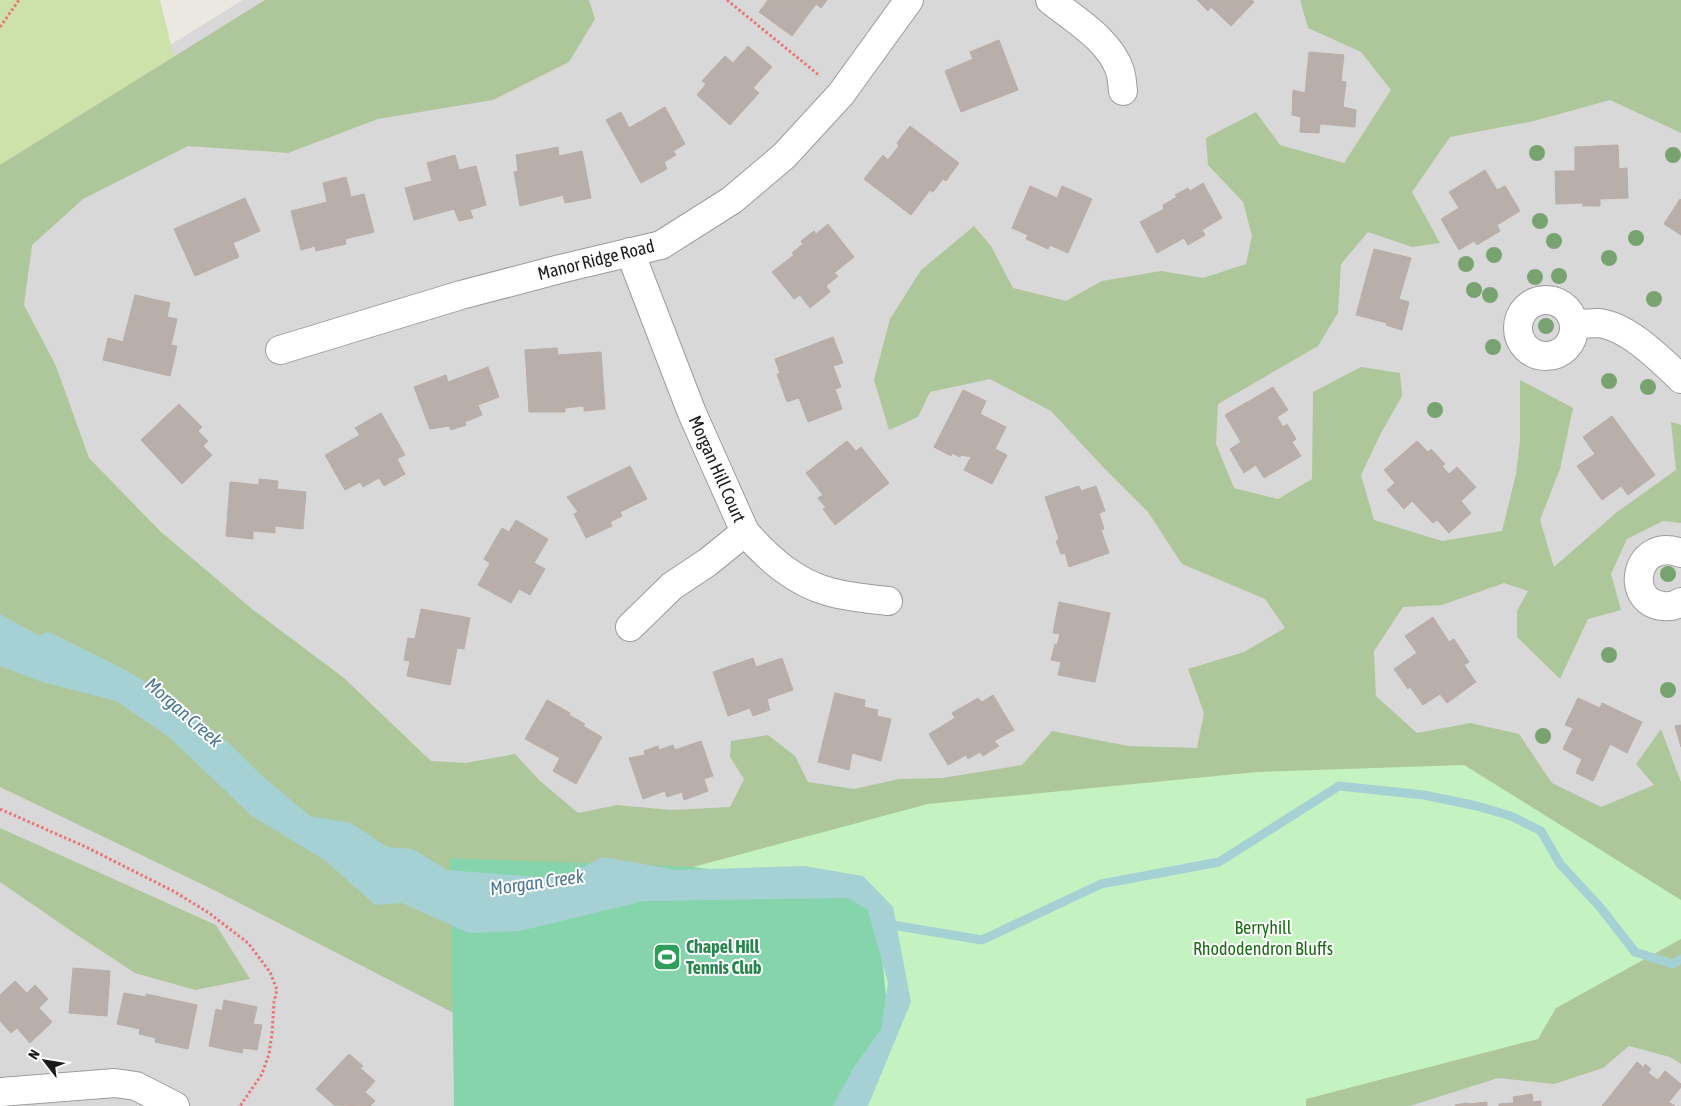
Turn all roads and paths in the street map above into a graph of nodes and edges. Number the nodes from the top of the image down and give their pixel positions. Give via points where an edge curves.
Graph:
1 (19, 0) edge
2 (727, 0) edge
3 (910, 0) edge
4 (1050, 0) edge
5 (0, 27) edge
6 (1123, 91) dead end
7 (841, 94) junction
8 (630, 252) junction
9 (1575, 325) dead end
10 (280, 350) dead end
11 (1681, 379) edge
12 (745, 532) junction
13 (1681, 553) edge
14 (888, 602) dead end
15 (1681, 602) edge
16 (630, 627) dead end
17 (0, 809) edge
18 (0, 1092) edge
19 (175, 1106) edge
20 (240, 1106) edge

1 - 5 path
2 - 7 path
3 - 7 street, Manor Ridge Road
4 - 6 street via 1101,42 1121,73
7 - 8 street, Manor Ridge Road via 784,156 732,200 661,245
8 - 10 street, Manor Ridge Road via 461,295
8 - 12 street, Morgan Hill Court via 692,413
9 - 11 street via 1599,323 1627,333
12 - 14 street, Morgan Hill Court via 798,580 830,592
12 - 16 street via 672,586
13 - 15 street via 1671,550 1653,553 1645,559 1638,576 1643,595 1650,602 1668,607
17 - 20 path via 176,892 210,913 248,943 270,972 277,990 269,1054 262,1074
18 - 19 street via 115,1084 136,1086

